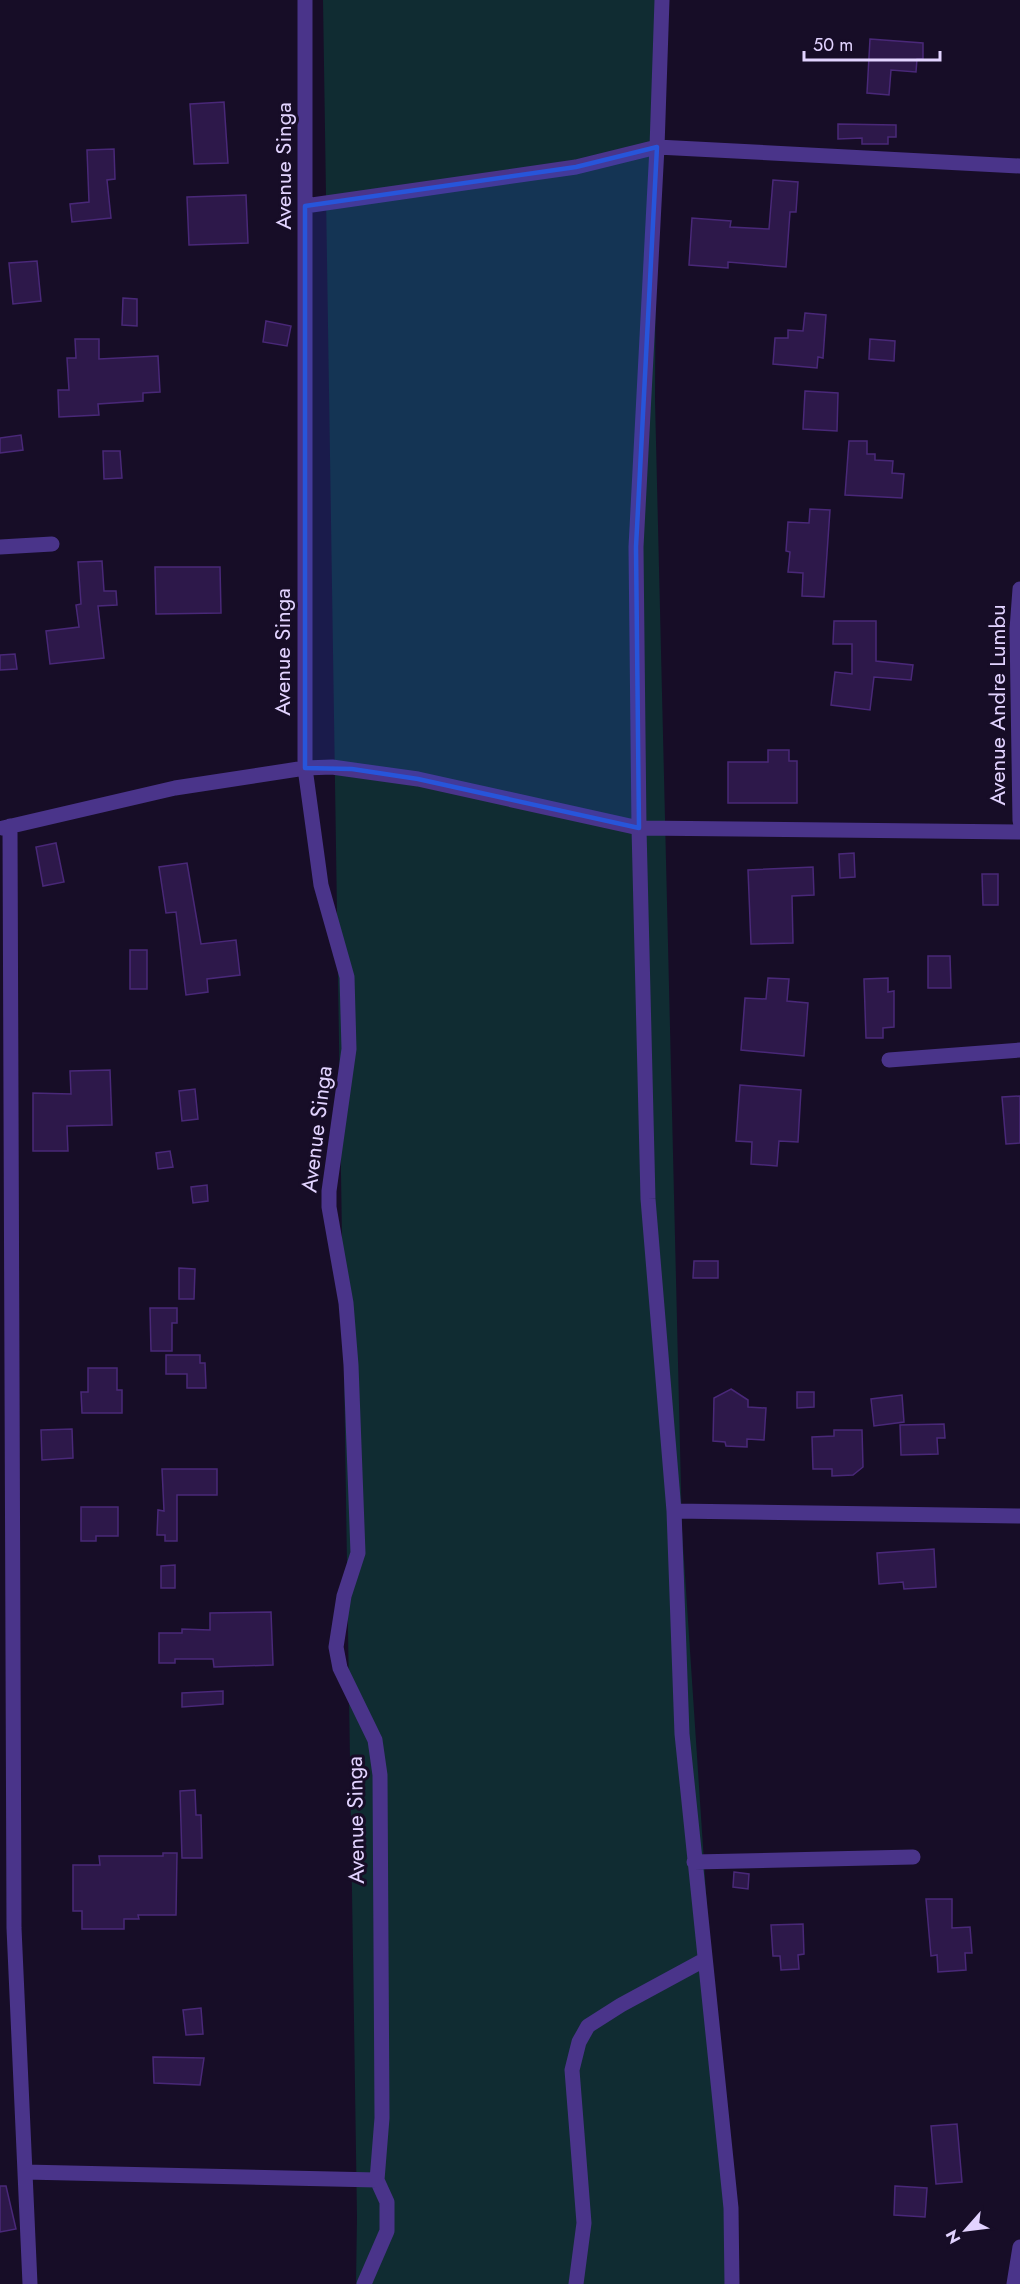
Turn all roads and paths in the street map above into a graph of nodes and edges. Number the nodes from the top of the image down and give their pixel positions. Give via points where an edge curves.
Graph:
1 (305, 0) edge
2 (662, 0) edge
3 (657, 147) junction
4 (1020, 166) edge
5 (305, 206) junction
6 (52, 544) dead end
7 (0, 547) edge
8 (1020, 589) edge
9 (1019, 758) edge
10 (305, 768) junction
11 (1020, 821) edge
12 (5, 828) edge
13 (639, 828) junction
14 (1020, 832) edge
15 (1020, 1050) edge
16 (889, 1059) dead end
17 (674, 1511) junction
18 (1020, 1516) edge
19 (913, 1857) dead end
20 (694, 1862) junction
21 (704, 1960) junction
22 (25, 2172) junction
23 (377, 2180) junction
24 (1020, 2247) edge
25 (30, 2284) edge
26 (364, 2284) edge
27 (576, 2284) edge
28 (732, 2284) edge
29 (1014, 2284) edge

1 - 5 street, Avenue Singa
2 - 3 street
3 - 4 street
3 - 5 street via 576,167
3 - 13 street via 636,547
5 - 10 street, Avenue Singa
6 - 7 street
8 - 9 street, Avenue Andre Lumbu
9 - 11 street, Avenue Andre Lumbu
10 - 12 street via 175,788
10 - 13 street via 352,768 418,779
10 - 23 street, Avenue Singa via 321,885 347,977 349,1049 329,1208 346,1303 358,1553 344,1596 336,1647 340,1668 375,1740 379,1757 381,2118
12 - 22 street via 14,1928
13 - 14 street
13 - 17 street via 648,1199
15 - 16 street
17 - 18 street
17 - 20 street via 682,1734
19 - 20 street
20 - 21 street
21 - 27 street via 588,2026 579,2043 573,2070 584,2223
21 - 28 street via 731,2208
22 - 23 street
22 - 25 street
23 - 26 street, Avenue Singa via 387,2202 387,2231
24 - 29 street

